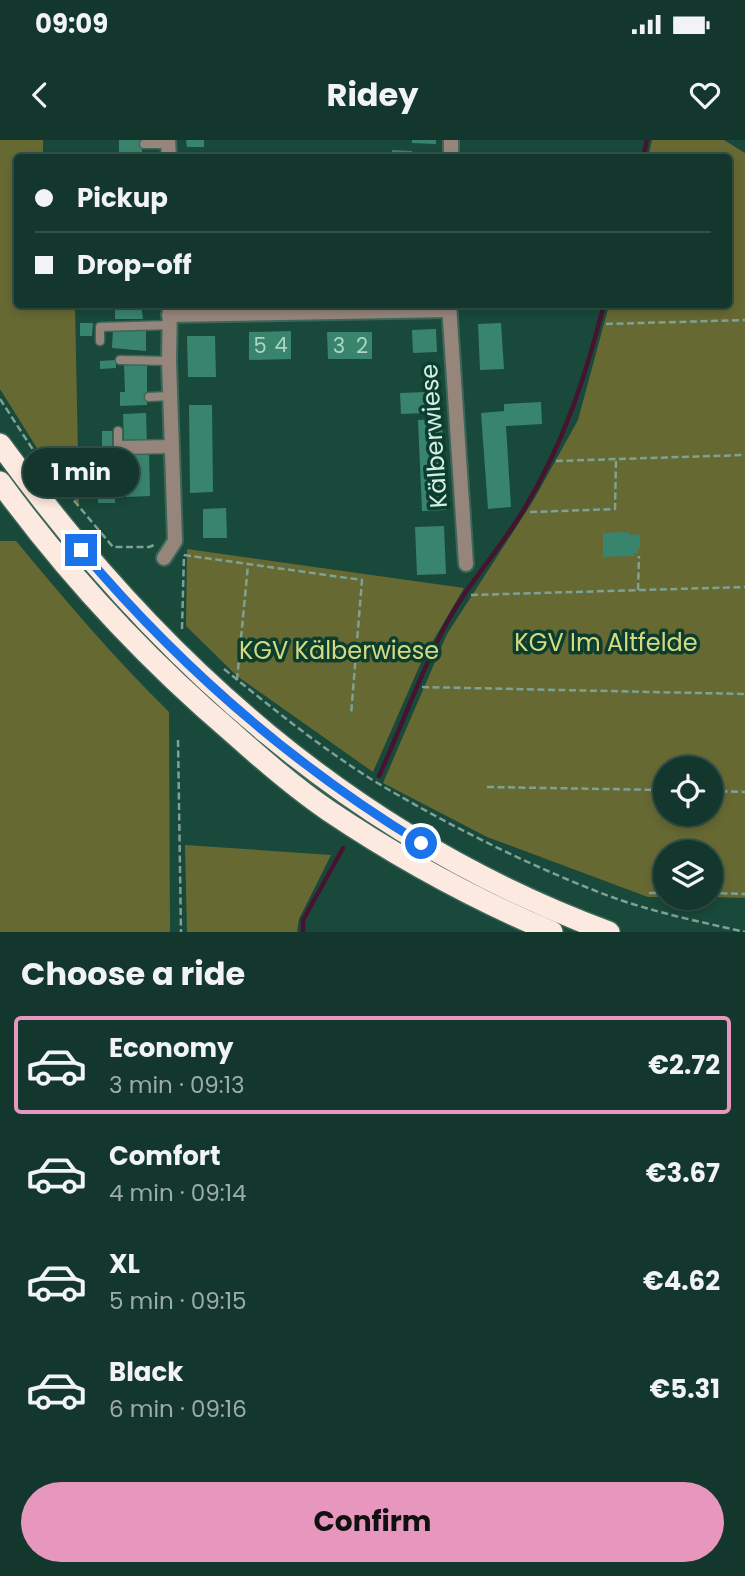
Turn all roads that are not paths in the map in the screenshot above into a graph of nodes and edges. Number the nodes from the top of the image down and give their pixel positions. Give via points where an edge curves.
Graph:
1 (144, 144) dead end
2 (168, 147) edge
3 (414, 308) edge
4 (449, 308) edge
5 (170, 315) edge
6 (100, 341) dead end
7 (120, 360) dead end
8 (169, 361) junction
9 (170, 396) junction
10 (149, 397) dead end
11 (118, 430) dead end
12 (0, 444) edge
13 (171, 447) junction
14 (117, 467) dead end
15 (0, 482) edge
16 (164, 558) road end
17 (466, 564) dead end
18 (552, 932) edge
19 (610, 932) edge

1 - 2 lane
3 - 5 street
4 - 17 street, Kälberwiese
5 - 6 lane via 100,327
5 - 8 street
7 - 8 lane
8 - 9 street
9 - 10 lane
9 - 13 street
11 - 13 lane via 118,445
12 - 19 highway via 106,579 203,678 293,756 389,823 455,862
13 - 14 lane via 119,450
13 - 16 street via 174,541
15 - 18 highway via 53,551 121,627 189,695 282,776 410,862

